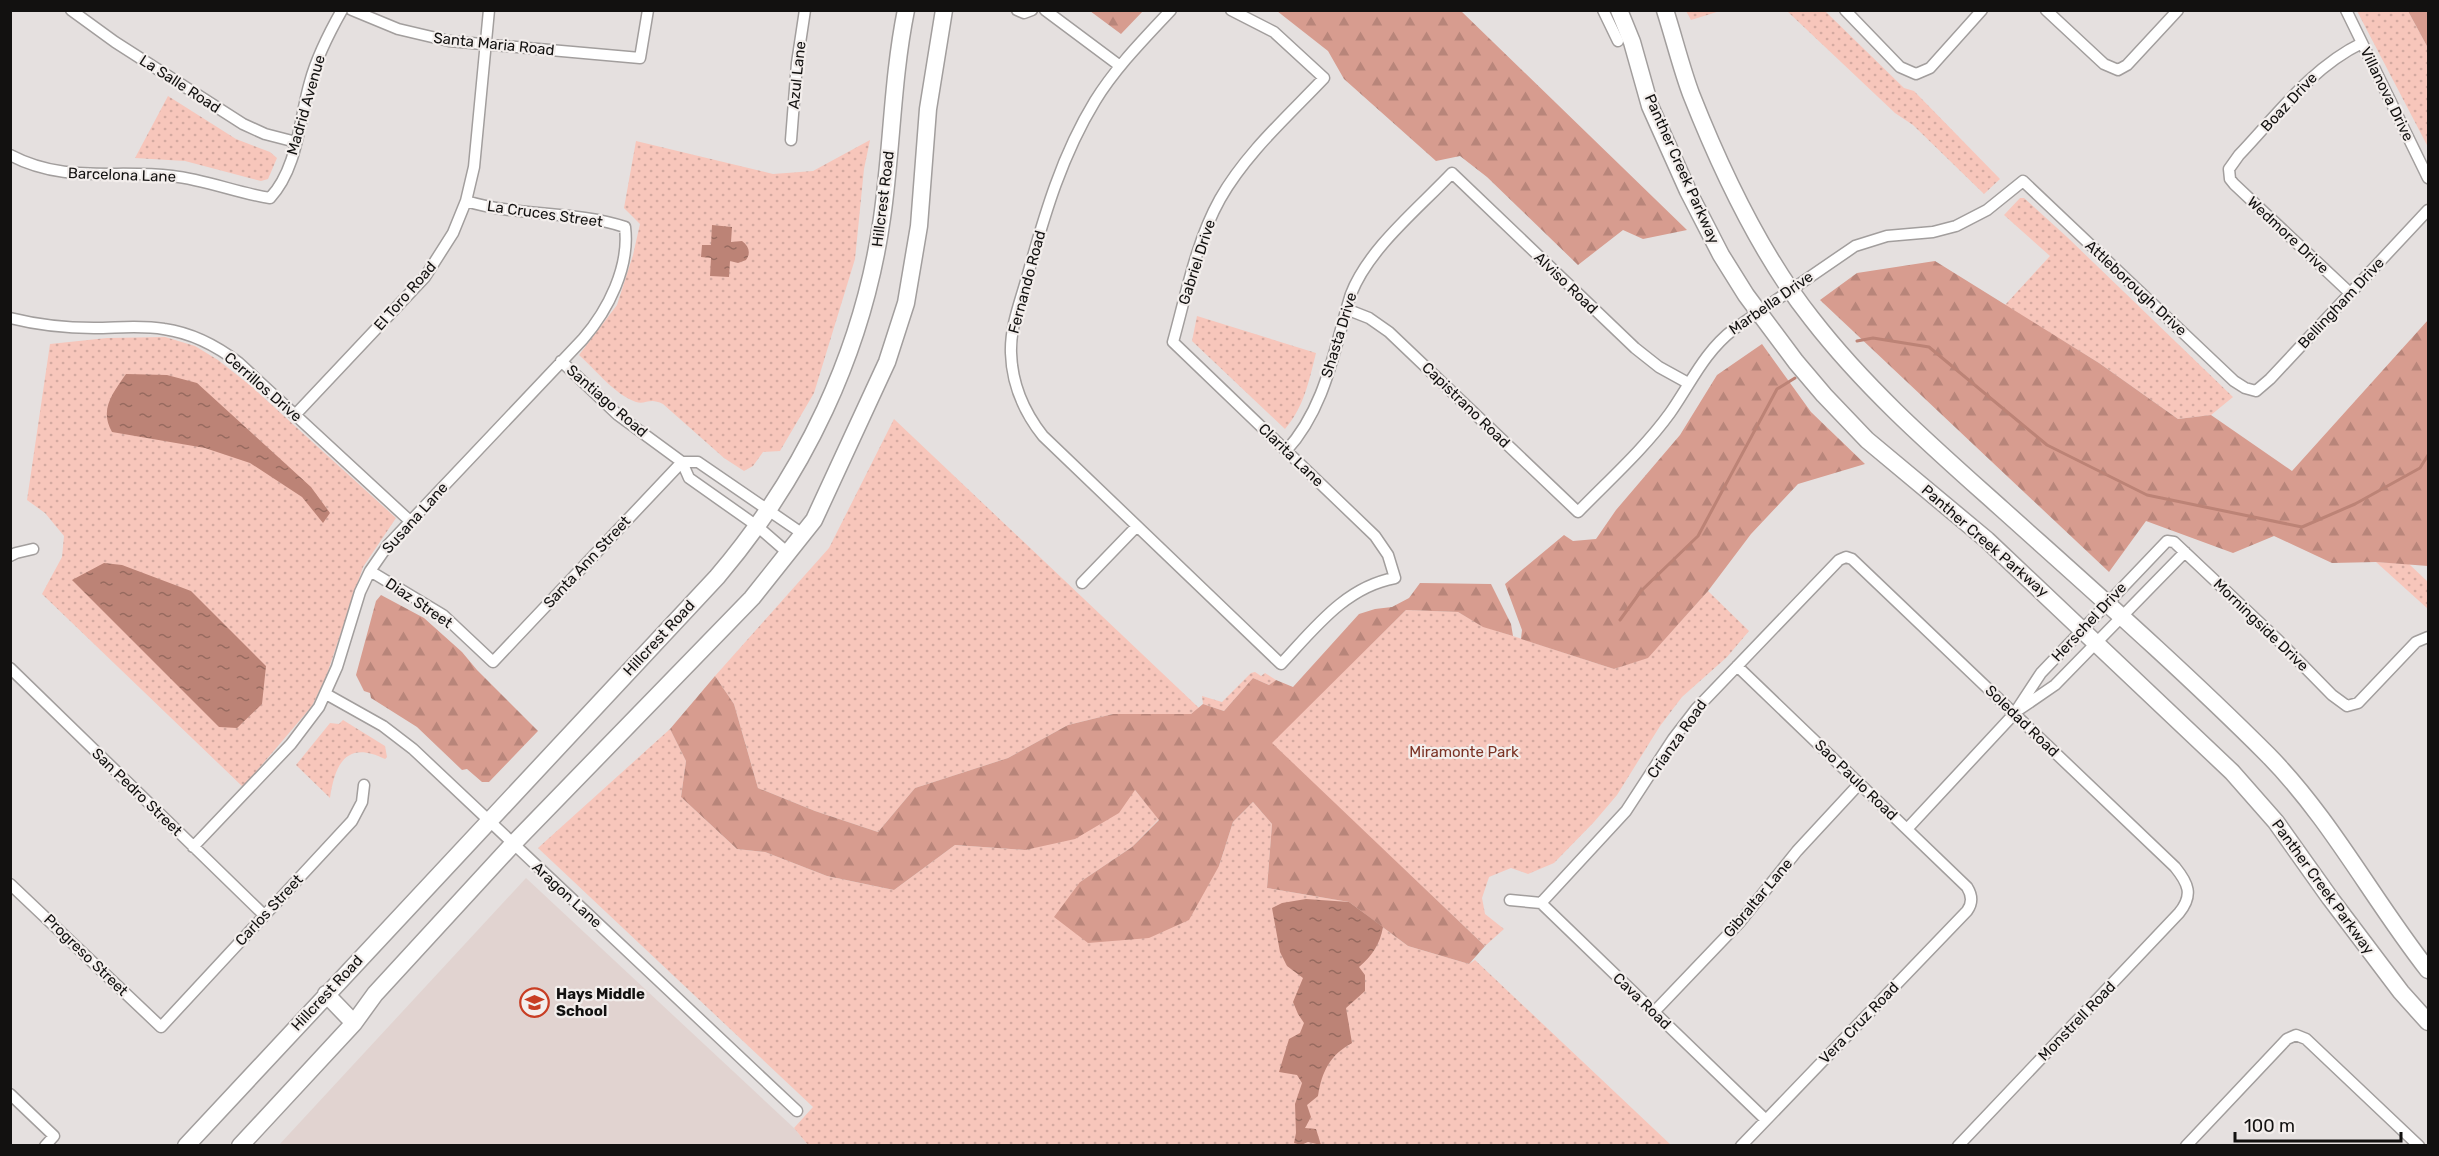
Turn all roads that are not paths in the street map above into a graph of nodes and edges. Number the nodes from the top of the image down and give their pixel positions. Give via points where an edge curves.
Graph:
1 (71, 10) edge
2 (342, 10) edge
3 (352, 10) edge
4 (489, 10) edge
5 (648, 10) edge
6 (805, 10) edge
7 (906, 10) edge
8 (944, 10) edge
9 (1017, 10) edge
10 (1032, 10) edge
11 (1046, 10) edge
12 (1171, 10) edge
13 (1231, 10) edge
14 (1603, 10) edge
15 (1619, 10) edge
16 (1665, 10) edge
17 (1845, 10) edge
18 (1982, 10) edge
19 (2046, 10) edge
20 (2178, 10) edge
21 (2346, 10) edge
22 (1618, 41) dead end
23 (2362, 43) junction
24 (486, 44) junction
25 (1120, 66) junction
26 (791, 140) dead end
27 (296, 142) junction
28 (10, 155) edge
29 (1452, 173) joint
30 (2229, 175) joint
31 (2428, 178) edge
32 (2023, 181) joint
33 (270, 198) joint
34 (466, 201) junction
35 (2428, 210) edge
36 (625, 227) joint
37 (1790, 289) junction
38 (2350, 292) junction
39 (1346, 309) junction
40 (1758, 312) junction
41 (10, 318) edge
42 (1173, 342) joint
43 (561, 361) junction
44 (1688, 383) junction
45 (2252, 390) joint
46 (295, 415) junction
47 (1286, 451) junction
48 (682, 462) junction
49 (768, 510) junction
50 (1578, 512) joint
51 (410, 521) junction
52 (757, 526) junction
53 (1137, 526) junction
54 (802, 534) junction
55 (2174, 542) joint
56 (33, 549) dead end
57 (2185, 552) junction
58 (788, 553) junction
59 (10, 556) edge
60 (1846, 557) joint
61 (370, 571) junction
62 (1082, 583) dead end
63 (2107, 604) junction
64 (2122, 618) junction
65 (2082, 628) junction
66 (2428, 637) edge
67 (2096, 643) junction
68 (493, 662) joint
69 (1281, 664) joint
70 (1737, 666) junction
71 (10, 668) edge
72 (326, 694) junction
73 (2014, 714) junction
74 (1860, 783) junction
75 (364, 785) dead end
76 (488, 820) junction
77 (1907, 829) junction
78 (513, 844) junction
79 (193, 847) junction
80 (10, 884) edge
81 (2189, 892) joint
82 (1971, 898) joint
83 (1510, 900) dead end
84 (1541, 903) junction
85 (264, 915) junction
86 (2428, 970) edge
87 (326, 994) junction
88 (1654, 1012) junction
89 (2428, 1022) edge
90 (354, 1023) junction
91 (161, 1027) joint
92 (10, 1094) edge
93 (797, 1111) dead end
94 (1766, 1120) junction
95 (2191, 1144) edge
96 (45, 1146) edge
97 (186, 1146) edge
98 (240, 1146) edge
99 (1741, 1146) edge
100 (1958, 1146) edge
101 (2420, 1146) edge

1 - 27 street, La Salle Road via 243,124
2 - 27 street, Madrid Avenue via 314,68
3 - 24 street, Santa Maria Road via 416,34
4 - 24 street, El Toro Road
5 - 24 street, Santa Maria Road via 640,58
6 - 26 street, Azul Lane
7 - 49 street, Hillcrest Road via 894,83 882,219 865,301 826,409
8 - 54 street via 928,109 919,226 906,303 887,362 814,520
9 - 10 street
11 - 25 street
12 - 25 street, Fernando Road
13 - 42 street, Gabriel Drive via 1274,32 1324,78 1245,162 1219,200 1200,246
14 - 22 street
15 - 40 street, Panther Creek Parkway via 1650,106 1688,191 1721,255
16 - 37 street via 1691,92 1724,174
17 - 18 street via 1900,67 1916,74 1930,68
19 - 20 street via 2104,64 2118,70
21 - 23 street, Villanova Drive
23 - 30 street, Boaz Drive via 2335,57 2313,76 2232,163
23 - 31 street, Villanova Drive
24 - 34 street, El Toro Road via 475,159
25 - 53 street, Fernando Road via 1081,125 1062,165 1015,321 1011,351 1016,387 1031,421
27 - 33 street, Madrid Avenue via 279,189
28 - 33 street, Barcelona Lane via 64,172 169,175
29 - 39 street, Shasta Drive via 1369,261 1354,285
29 - 44 street, Alviso Road via 1635,348
30 - 38 street, Wedmore Drive via 2240,191
32 - 37 street, Marbella Drive via 1967,222 1934,232 1865,242
32 - 45 street, Attleborough Drive via 2234,381
34 - 36 street, La Cruces Street via 501,210 585,218
34 - 46 street, El Toro Road via 449,241 424,277
35 - 38 street, Bellingham Drive
36 - 43 street, Susana Lane via 627,241 607,304 592,328
37 - 40 street, Marbella Drive
37 - 63 street via 1825,335 1896,414
38 - 45 street, Bellingham Drive via 2264,387
39 - 47 street, Shasta Drive via 1317,406 1304,431
39 - 50 street, Capistrano Road via 1389,332
40 - 44 street, Marbella Drive via 1719,340
40 - 65 street, Panther Creek Parkway via 1824,395 1867,440 1987,540
41 - 46 street, Cerrillos Drive via 58,327 150,327 190,335 237,362
42 - 47 street, Clarita Lane
43 - 48 street, Santiago Road via 618,415
43 - 51 street, Susana Lane
44 - 50 street, Marbella Drive via 1658,428
46 - 51 street, Cerrillos Drive
47 - 69 street, Clarita Lane via 1375,536 1388,555 1395,578 1363,588 1342,601
48 - 49 street, Santiago Road via 698,462
48 - 52 street, Santiago Road via 689,478
48 - 68 street, Santa Ann Street
49 - 52 street, Hillcrest Road
49 - 54 street, Santiago Road
51 - 61 street, Susana Lane
52 - 58 street, Santiago Road
52 - 76 street, Hillcrest Road via 717,577
53 - 62 street
53 - 69 street, Fernando Road
54 - 58 street
55 - 57 street, Morningside Drive
55 - 63 street, Herschel Drive via 2164,543
56 - 59 street
57 - 64 street, Herschel Drive
57 - 66 street, Morningside Drive via 2332,695 2350,706 2358,703 2416,642
58 - 78 street via 752,598
60 - 70 street, Crianza Road
60 - 73 street, Soledad Road
61 - 68 street, Diaz Street via 434,609
61 - 72 street, Susana Lane
63 - 64 street
63 - 65 street, Herschel Drive
64 - 67 street, Herschel Drive
64 - 86 street via 2269,756 2314,808
65 - 67 street, Panther Creek Parkway
65 - 73 street, Herschel Drive via 2041,673
67 - 73 street, Herschel Drive via 2055,685
67 - 89 street, Panther Creek Parkway via 2232,772 2269,813 2358,936
70 - 74 street, Sao Paulo Road
70 - 84 street, Crianza Road via 1687,720 1615,825
71 - 79 street, San Pedro Street
72 - 76 street, Aragon Lane via 398,737
72 - 79 street, Susana Lane via 296,738
73 - 77 street, Herschel Drive
73 - 81 street, Soledad Road via 2175,867
74 - 77 street, Sao Paulo Road
74 - 88 street, Gibraltar Lane via 1800,847 1740,922
75 - 85 street, Carlos Street via 362,802 352,821
76 - 78 street, Aragon Lane
76 - 87 street, Hillcrest Road
77 - 82 street, Sao Paulo Road via 1967,887
78 - 90 street via 375,994
78 - 93 street, Aragon Lane
79 - 85 street, San Pedro Street
80 - 91 street, Progreso Street
81 - 100 street, Monstrell Road via 2179,913
82 - 94 street, Vera Cruz Road via 1967,910
83 - 84 street
84 - 88 street, Cava Road
85 - 91 street, Carlos Street
87 - 90 street
87 - 97 street, Hillcrest Road
88 - 94 street, Cava Road
90 - 98 street
92 - 96 street via 54,1136
94 - 99 street, Vera Cruz Road
95 - 101 street via 2287,1039 2299,1036

